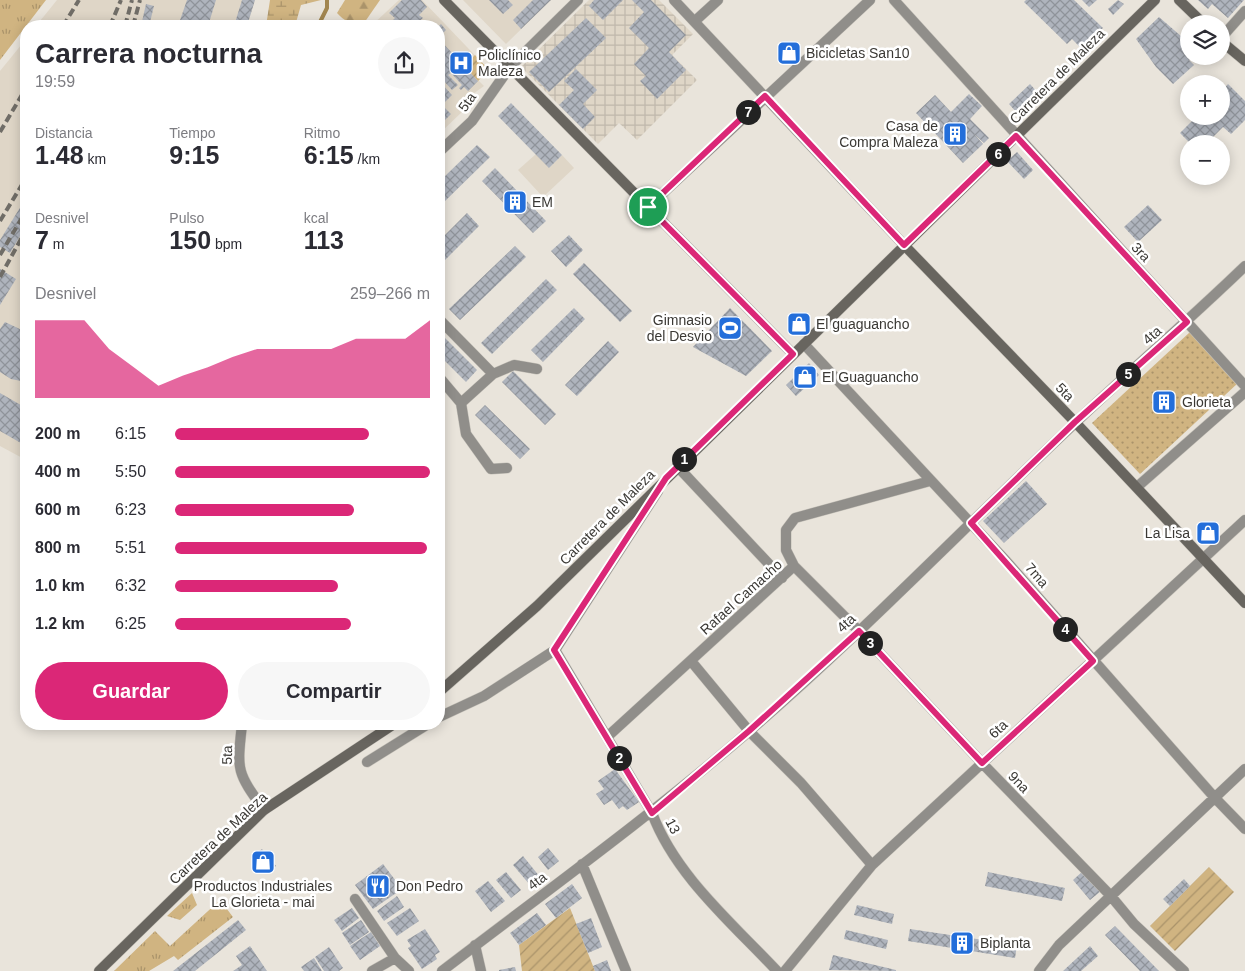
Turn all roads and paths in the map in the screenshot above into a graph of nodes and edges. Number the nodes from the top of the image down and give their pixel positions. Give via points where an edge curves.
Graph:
1 (444, 0) edge
2 (578, 0) edge
3 (674, 0) edge
4 (718, 0) edge
5 (870, 0) edge
6 (894, 0) edge
7 (1155, 0) edge
8 (1179, 0) edge
9 (1245, 11) edge
10 (1195, 15) edge
11 (695, 21) junction
12 (1230, 28) edge
13 (1230, 48) edge
14 (1245, 62) edge
15 (510, 66) junction
16 (765, 96) junction
17 (1016, 136) junction
18 (445, 146) edge
19 (648, 207) junction
20 (904, 245) junction
21 (1245, 266) edge
22 (1187, 322) junction
23 (445, 325) edge
24 (804, 344) junction
25 (793, 354) junction
26 (537, 369) dead end
27 (493, 374) junction
28 (445, 384) edge
29 (1245, 386) edge
30 (1245, 392) edge
31 (461, 403) junction
32 (1075, 422) junction
33 (677, 466) junction
34 (507, 468) dead end
35 (666, 478) junction
36 (930, 481) junction
37 (1137, 487) junction
38 (1245, 520) edge
39 (971, 523) junction
40 (1205, 559) junction
41 (794, 566) junction
42 (782, 578) junction
43 (1245, 603) edge
44 (859, 631) junction
45 (554, 650) junction
46 (691, 661) junction
47 (1093, 661) junction
48 (445, 687) edge
49 (445, 714) edge
50 (241, 730) edge
51 (385, 730) edge
52 (418, 730) edge
53 (749, 731) junction
54 (607, 738) junction
55 (367, 762) dead end
56 (982, 763) junction
57 (1245, 769) edge
58 (1215, 798) junction
59 (264, 810) junction
60 (652, 813) junction
61 (1245, 829) edge
62 (582, 864) junction
63 (872, 865) junction
64 (1110, 895) junction
65 (355, 899) dead end
66 (475, 945) junction
67 (395, 958) junction
68 (454, 967) edge
69 (99, 971) edge
70 (372, 971) edge
71 (409, 971) edge
72 (442, 971) edge
73 (481, 971) edge
74 (626, 971) edge
75 (777, 971) edge
76 (785, 971) edge
77 (1039, 971) edge
78 (1184, 971) edge

1 - 15 main road
2 - 15 street, 5ta
3 - 11 street
4 - 11 street
5 - 16 street
6 - 17 street, 3ra
7 - 17 main road, Carretera de Maleza
8 - 10 main road
9 - 12 street
11 - 16 street
13 - 14 main road
15 - 18 street, 5ta via 472,121
15 - 19 main road
16 - 19 street
16 - 20 street
17 - 20 main road, Carretera de Maleza
17 - 22 street, 3ra
19 - 25 main road
20 - 24 main road, Carretera de Maleza
20 - 32 main road, 5ta
21 - 22 street, 4ta
22 - 29 street, 3ra
22 - 32 street, 4ta
23 - 27 street
24 - 25 main road, Carretera de Maleza
24 - 36 street, 7ma
25 - 33 main road, Carretera de Maleza
26 - 27 street via 514,365
27 - 31 street
28 - 31 street
30 - 37 street
31 - 34 street via 466,434 491,469
32 - 37 main road, 5ta
32 - 39 street, 4ta
33 - 35 main road, Carretera de Maleza
33 - 42 street
35 - 45 street
35 - 48 main road, Carretera de Maleza via 538,606
36 - 39 street, 7ma
36 - 41 street, Rafael Camacho via 795,518 786,530 786,550
37 - 40 main road, 5ta
38 - 40 street, 6ta
39 - 44 street, 4ta
39 - 47 street, 7ma
40 - 43 main road, 5ta
40 - 47 street, 6ta
41 - 42 street, Rafael Camacho
41 - 44 street, 9na
42 - 46 street, Rafael Camacho
44 - 53 street, 4ta
44 - 56 street, 9na
45 - 49 street via 484,696
45 - 54 street, 13
46 - 53 street
46 - 54 street, Rafael Camacho
47 - 56 street, 6ta
47 - 58 street, 7ma
50 - 59 street, 5ta via 238,765 243,781
51 - 59 main road, Carretera de Maleza
52 - 55 street
53 - 60 street, 4ta
53 - 63 street via 802,783
54 - 60 street, 13
56 - 63 street, 6ta
56 - 64 street, 9na
57 - 58 street
58 - 61 street, 7ma
58 - 64 street
59 - 69 main road, Carretera de Maleza
60 - 62 street, 4ta
60 - 75 street, 13 via 659,833 696,884
62 - 66 street, 4ta
62 - 74 street
63 - 76 street, 6ta
64 - 77 street via 1059,945
64 - 78 street, 9na via 1134,924
65 - 67 street
66 - 68 street, 4ta
66 - 73 street
67 - 70 street
67 - 71 street
68 - 72 street, 4ta

